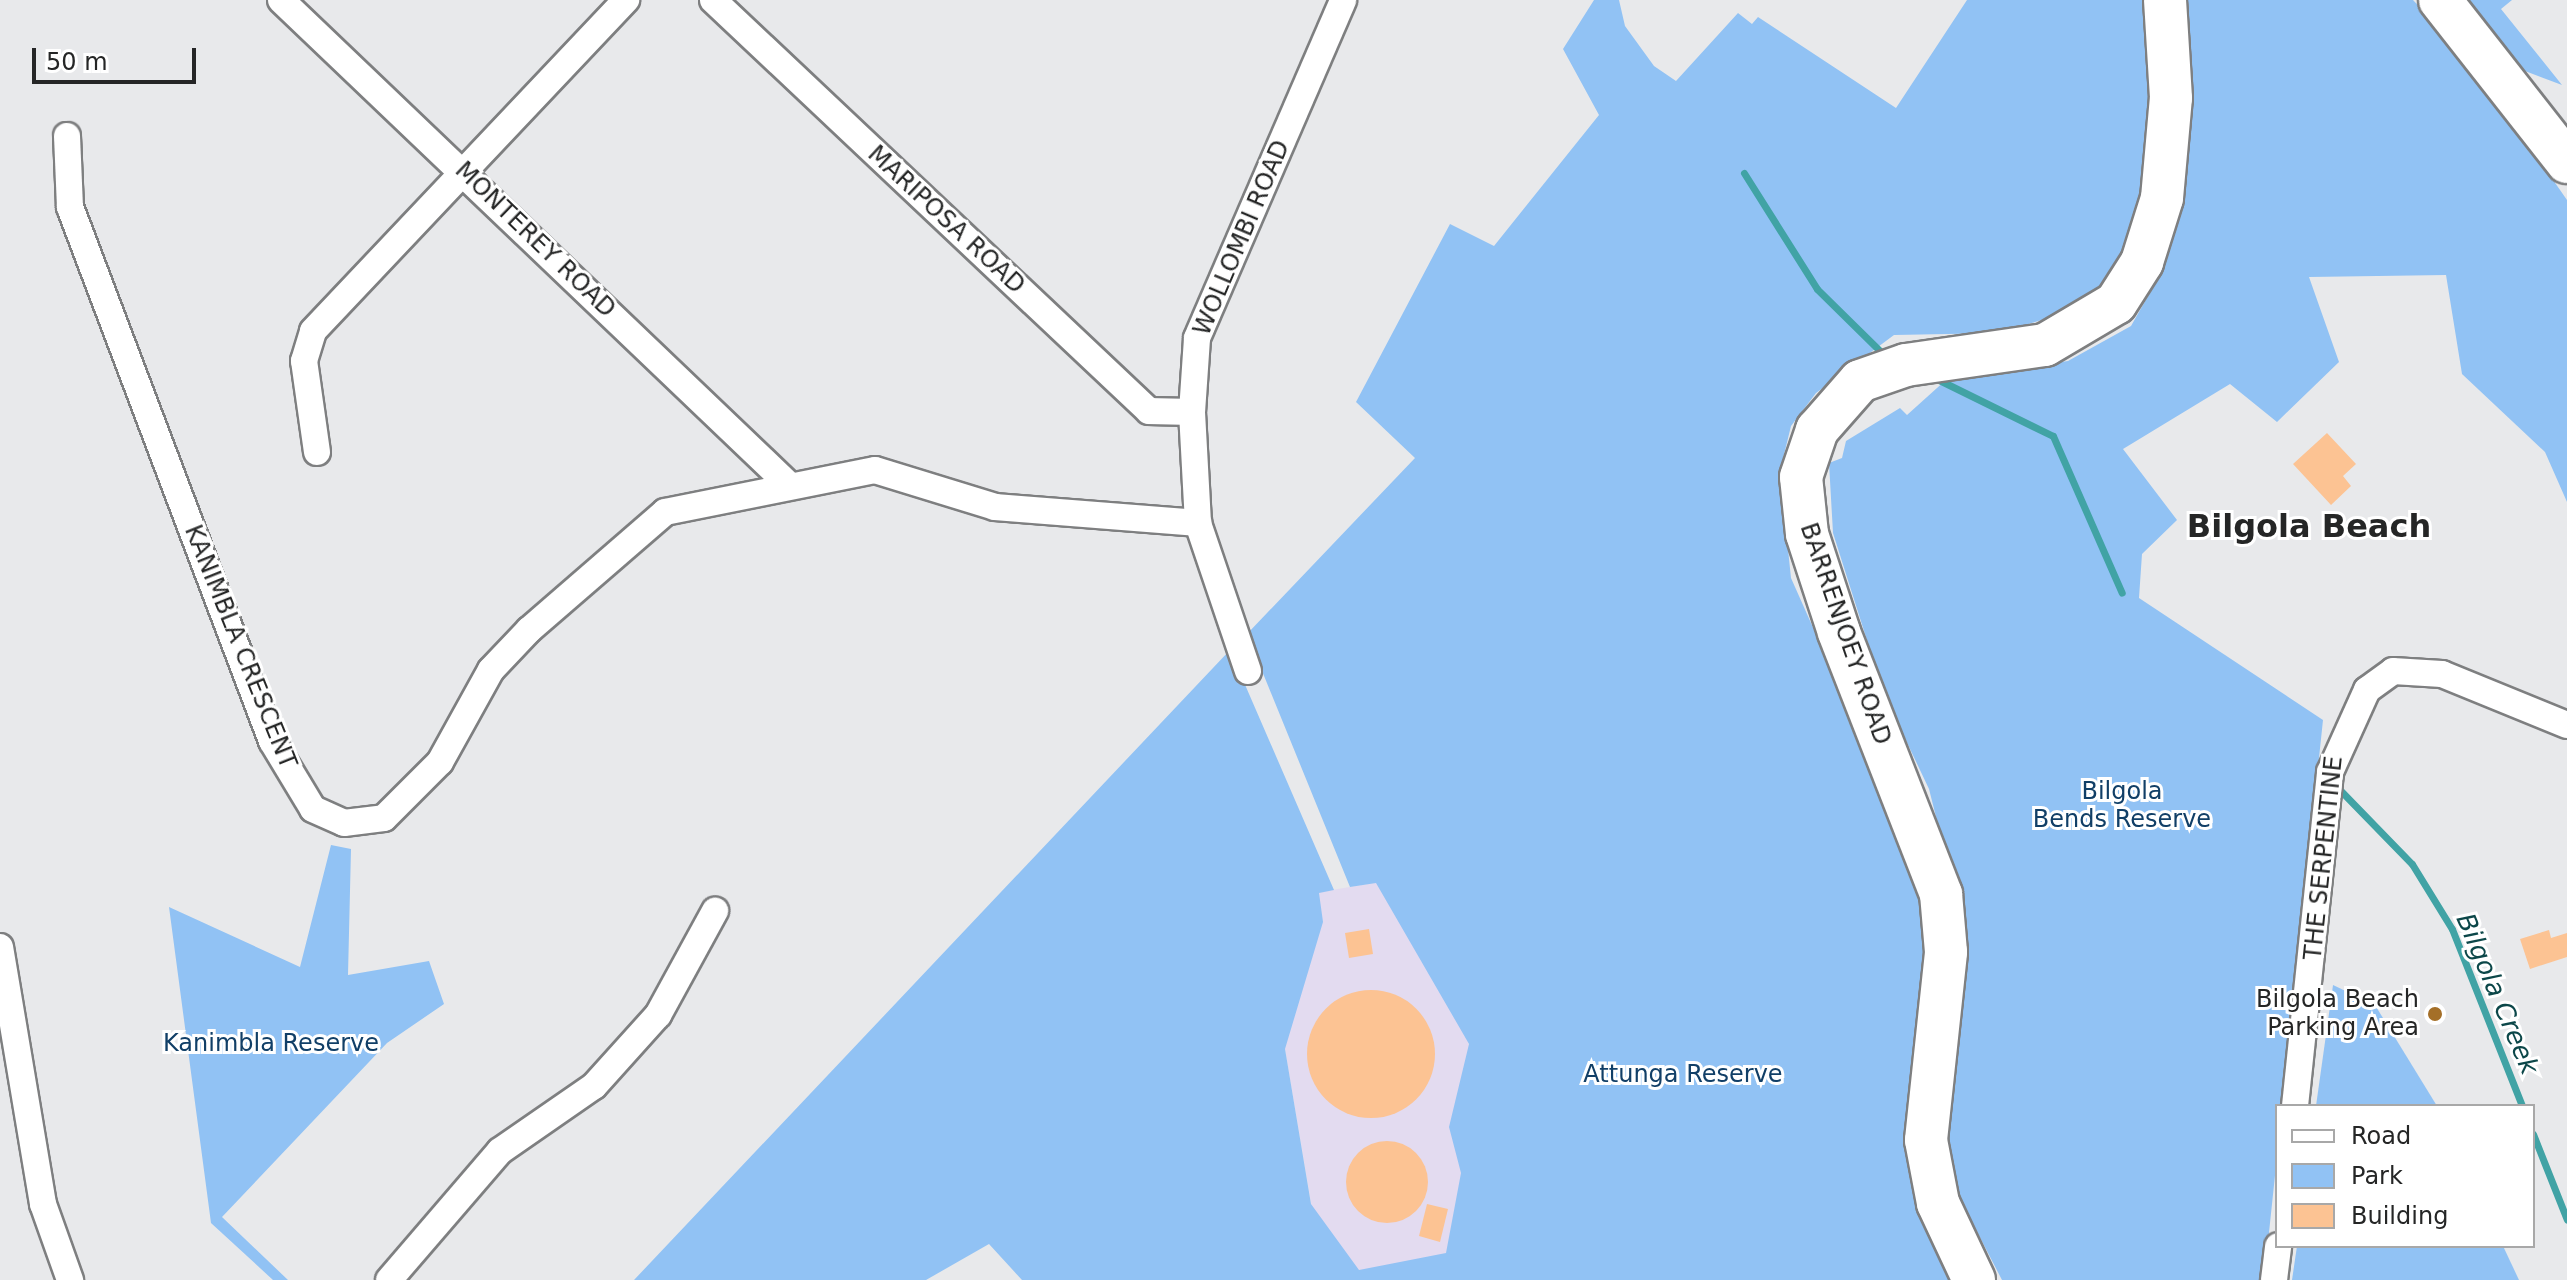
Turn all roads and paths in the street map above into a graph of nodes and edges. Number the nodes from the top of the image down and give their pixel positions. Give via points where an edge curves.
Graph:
1 (281, 0) edge
2 (626, 0) edge
3 (713, 0) edge
4 (1343, 0) edge
5 (2165, 0) edge
6 (2440, 0) edge
7 (67, 136) dead end
8 (2567, 162) edge
9 (464, 171) junction
10 (1192, 412) junction
11 (317, 452) dead end
12 (787, 483) junction
13 (1198, 523) junction
14 (1248, 671) dead end
15 (2567, 725) edge
16 (715, 911) dead end
17 (0, 947) edge
18 (2295, 1104) edge
19 (2278, 1248) edge
20 (70, 1280) edge
21 (389, 1280) edge
22 (1974, 1280) edge
23 (2274, 1280) edge

1 - 9 street, MONTEREY ROAD
2 - 9 street
3 - 10 street, MARIPOSA ROAD via 1149,411
4 - 10 street, WOLLOMBI ROAD via 1197,338
5 - 22 main road, BARRENJOEY ROAD via 2171,98 2162,198 2142,262 2116,303 2045,345 1891,368 1860,381 1817,430 1801,477 1807,534 1839,632 1941,894 1946,952 1926,1140 1938,1203
6 - 8 main road
7 - 12 street, KANIMBLA CRESCENT via 70,207 272,741 313,809 344,823 384,818 440,762 491,670 598,563 665,512
9 - 11 street via 313,331 304,361
9 - 12 street, MONTEREY ROAD
10 - 13 street, WOLLOMBI ROAD
12 - 13 street, KANIMBLA CRESCENT via 875,470 995,507
13 - 14 street, WOLLOMBI ROAD
15 - 18 street, THE SERPENTINE via 2442,674 2393,671 2367,690 2330,772
16 - 21 street via 658,1015 594,1086 500,1151
17 - 20 street via 43,1204
19 - 23 street

